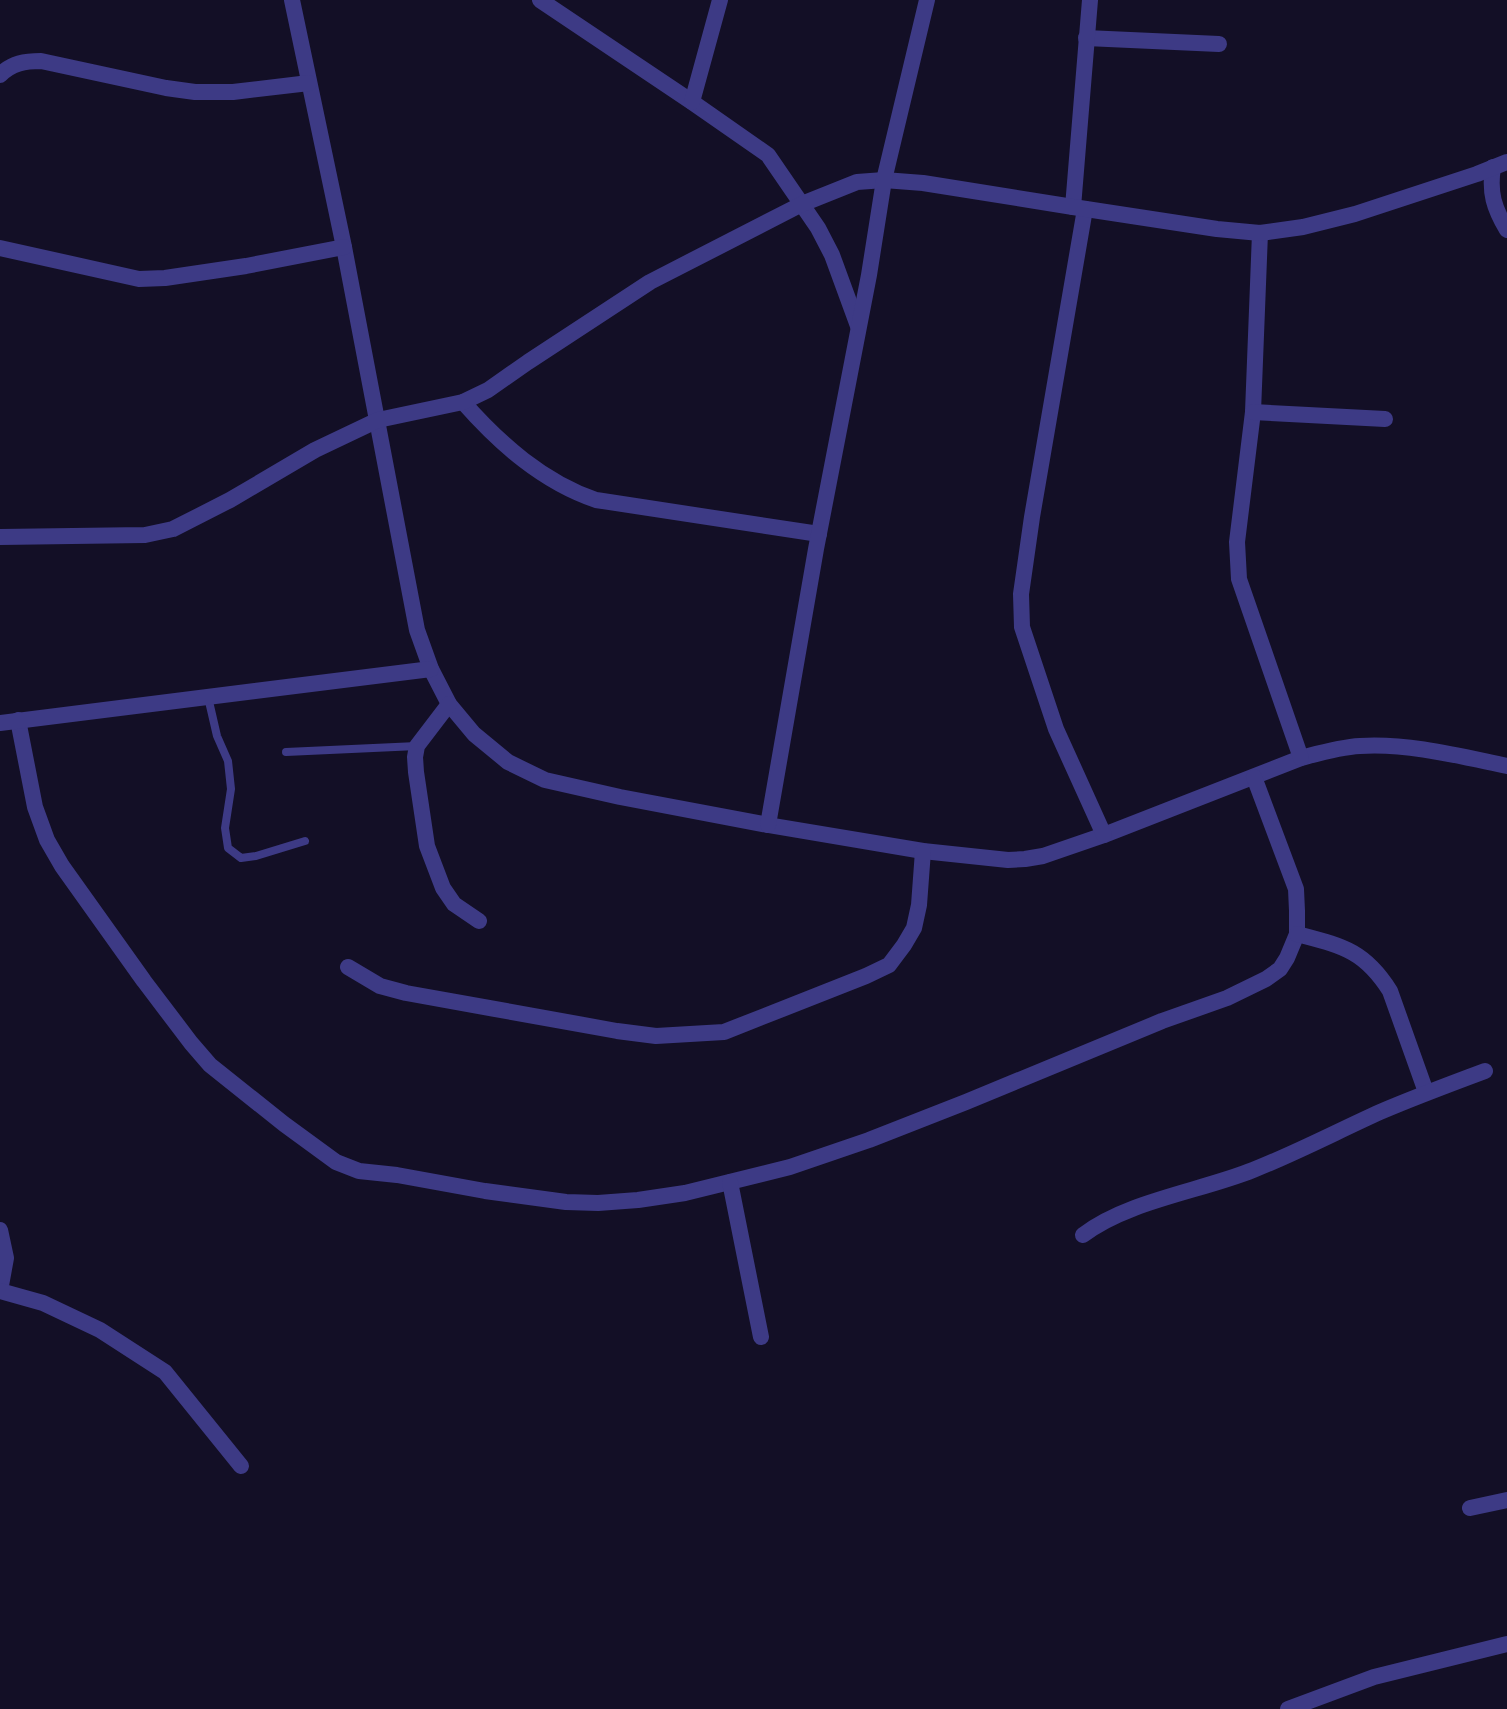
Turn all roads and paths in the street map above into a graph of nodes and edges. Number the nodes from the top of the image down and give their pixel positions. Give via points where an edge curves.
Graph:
1 (292, 0) edge
2 (540, 0) edge
3 (720, 0) edge
4 (927, 0) edge
5 (1090, 0) edge
6 (1086, 38) junction
7 (1219, 44) dead end
8 (0, 75) edge
9 (309, 83) junction
10 (692, 102) junction
11 (1500, 165) edge
12 (884, 180) junction
13 (802, 204) junction
14 (1079, 208) junction
15 (1507, 230) edge
16 (1259, 233) junction
17 (344, 247) junction
18 (0, 248) edge
19 (858, 328) junction
20 (463, 402) junction
21 (1253, 412) junction
22 (378, 419) junction
23 (1385, 419) dead end
24 (819, 534) junction
25 (0, 537) edge
26 (431, 669) junction
27 (208, 696) junction
28 (449, 704) junction
29 (18, 720) junction
30 (0, 723) edge
31 (417, 746) junction
32 (286, 751) dead end
33 (1301, 758) junction
34 (1507, 766) edge
35 (1254, 778) junction
36 (768, 825) junction
37 (1104, 835) junction
38 (305, 841) dead end
39 (923, 851) junction
40 (480, 921) dead end
41 (1297, 934) junction
42 (348, 967) dead end
43 (1485, 1071) dead end
44 (1426, 1092) junction
45 (730, 1182) junction
46 (0, 1230) edge
47 (1083, 1235) dead end
48 (0, 1291) edge
49 (761, 1337) dead end
50 (241, 1466) dead end
51 (1507, 1500) edge
52 (1470, 1508) dead end
53 (1507, 1644) edge
54 (1288, 1709) edge

1 - 9 street
2 - 10 street
3 - 10 street
4 - 12 street
5 - 6 street
6 - 7 street
6 - 14 street
8 - 9 street via 17,64 41,61 195,92
9 - 17 street
10 - 13 street via 768,155
11 - 15 street via 1491,183 1492,195
11 - 16 street via 1355,214
12 - 13 street via 857,182
12 - 14 street
12 - 19 street
13 - 19 street via 832,255
13 - 20 street via 650,282
14 - 16 street
14 - 37 street via 1031,517 1021,594 1022,627 1056,729
16 - 21 street
17 - 18 street via 246,266 139,279
17 - 22 street
19 - 24 street
20 - 22 street
20 - 24 street via 522,459 573,492 596,500
21 - 23 street
21 - 33 street via 1237,542 1239,579
22 - 25 street via 173,530 145,535
22 - 26 street via 418,630
24 - 36 street
26 - 27 street
26 - 28 street
27 - 29 street
27 - 38 lane via 228,761 228,848 241,858
28 - 31 street
28 - 36 street via 474,734 508,762 545,780
29 - 30 street
29 - 45 street via 35,807 47,840 144,981 211,1065 336,1162 359,1171 566,1202 638,1200
31 - 32 lane
31 - 40 street via 416,772 435,867 454,904
33 - 34 street via 1360,746 1387,747 1435,751
33 - 35 street
35 - 37 street
35 - 41 street via 1296,889
36 - 39 street
37 - 39 street via 1025,859
39 - 42 street via 914,928 889,965 724,1032 656,1036 581,1026 405,993 380,986
41 - 44 street via 1361,957 1381,977
41 - 45 street via 1280,969 1227,998 869,1140
43 - 44 street
44 - 47 street via 1252,1170 1138,1208
45 - 49 street
46 - 48 street via 6,1258
48 - 50 street via 43,1303 100,1330 165,1372
51 - 52 street
53 - 54 street via 1374,1677

